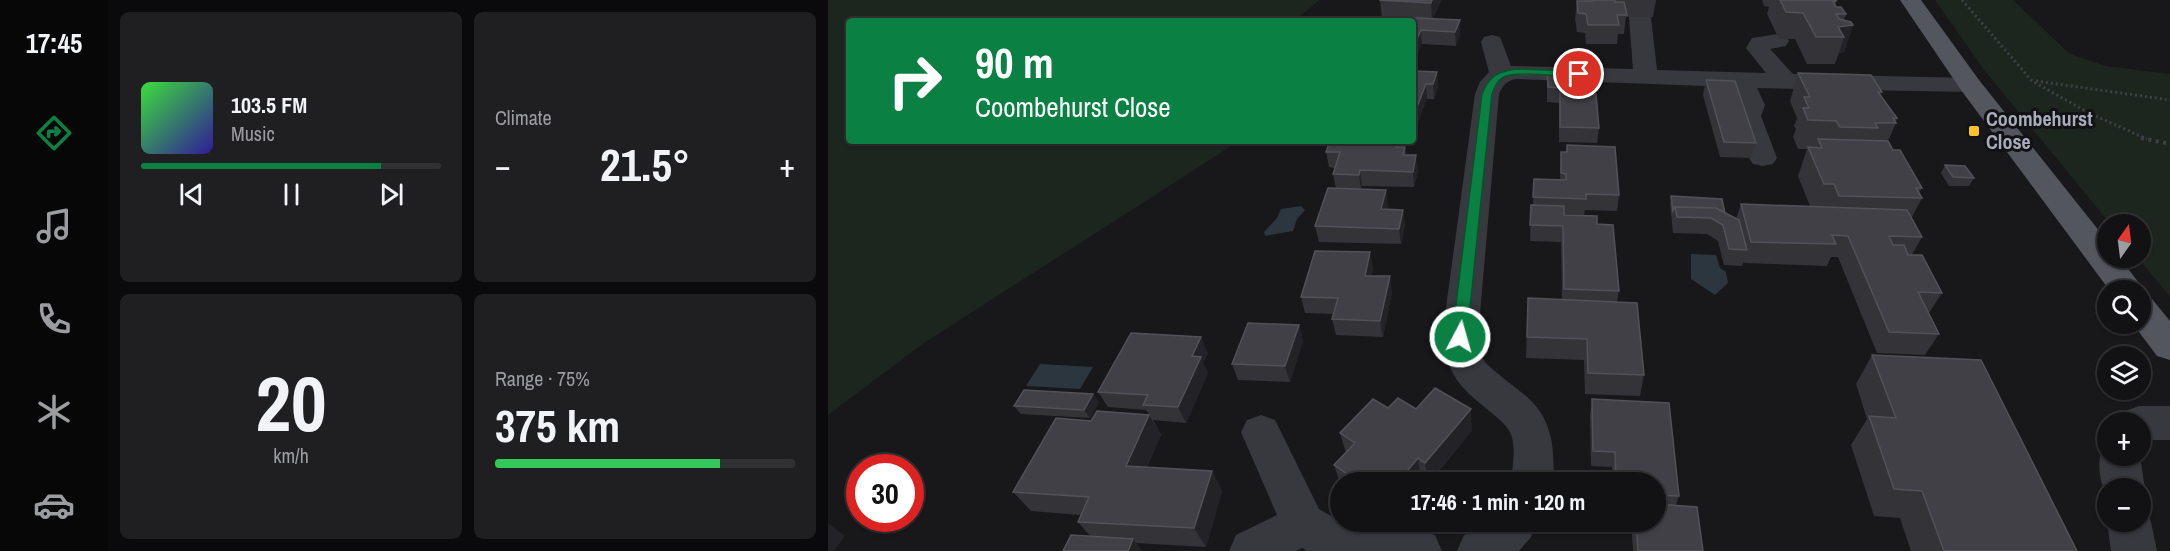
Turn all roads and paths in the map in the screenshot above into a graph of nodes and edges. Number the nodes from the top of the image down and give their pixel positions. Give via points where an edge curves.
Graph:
1 (1910, 0) edge
2 (1962, 0) edge
3 (1640, 18) dead end
4 (1778, 41) dead end
5 (1492, 42) dead end
6 (1502, 74) junction
7 (1646, 77) junction
8 (1741, 80) junction
9 (1786, 81) junction
10 (2032, 81) junction
11 (1970, 85) junction
12 (2170, 100) edge
13 (2170, 144) edge
14 (1763, 158) dead end
15 (2119, 280) edge
16 (2151, 423) edge
17 (2170, 423) edge
18 (1261, 432) dead end
19 (1533, 472) edge
20 (1304, 524) junction
21 (1506, 532) edge
22 (2131, 532) edge
23 (1252, 551) edge
24 (1419, 551) edge
25 (1480, 551) edge
26 (2134, 551) edge

1 - 11 main road
2 - 10 path
3 - 7 street
4 - 9 street via 1760,43 1758,48
5 - 6 street
6 - 7 street
6 - 19 street via 1492,82 1487,94 1460,337 1465,363 1529,428
7 - 8 street
8 - 9 street
8 - 14 street via 1752,105 1748,116
9 - 11 street
10 - 12 path
10 - 13 path via 2131,133
11 - 15 main road
16 - 17 street
18 - 20 street
20 - 23 street
20 - 24 street via 1330,540
21 - 25 street via 1497,543
22 - 26 street

